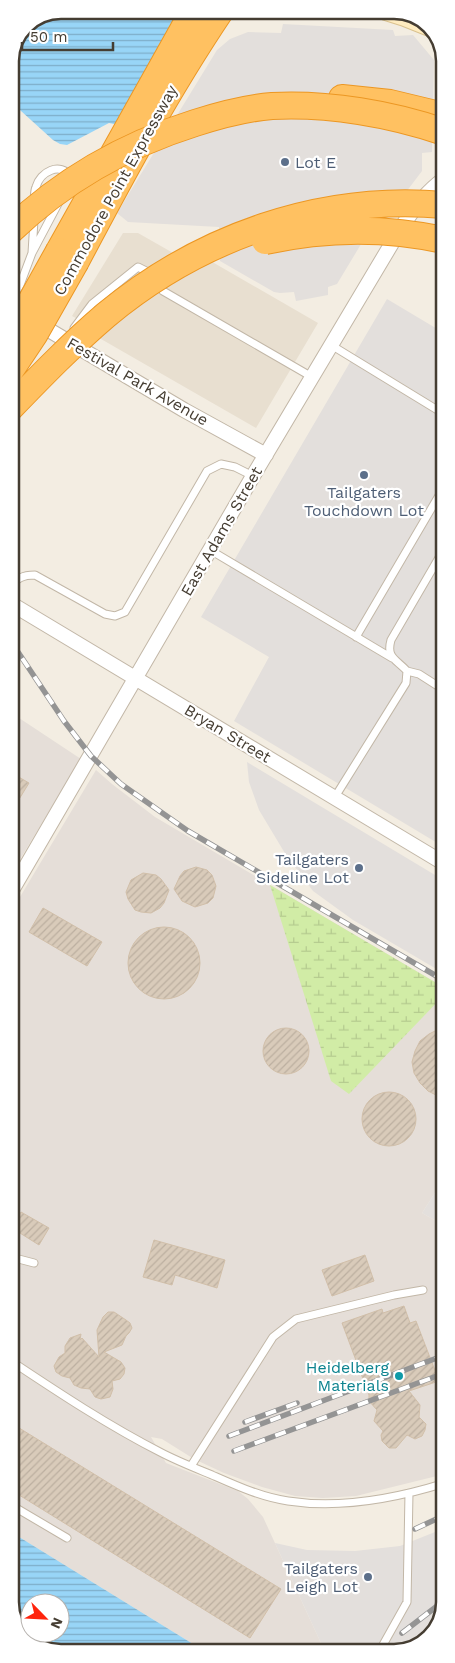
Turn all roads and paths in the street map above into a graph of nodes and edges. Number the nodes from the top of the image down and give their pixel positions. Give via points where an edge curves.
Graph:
1 (189, 19) edge
2 (215, 19) edge
3 (271, 106) junction
4 (436, 114) edge
5 (436, 130) edge
6 (436, 185) edge
7 (436, 205) edge
8 (19, 223) edge
9 (436, 239) edge
10 (32, 252) junction
11 (67, 256) junction
12 (19, 287) edge
13 (117, 306) junction
14 (19, 312) edge
15 (19, 326) edge
16 (65, 339) junction
17 (331, 345) junction
18 (19, 358) edge
19 (312, 377) junction
20 (19, 399) edge
21 (436, 409) edge
22 (266, 455) junction
23 (253, 476) junction
24 (436, 502) edge
25 (210, 550) junction
26 (436, 563) edge
27 (19, 578) edge
28 (19, 608) edge
29 (356, 637) junction
30 (392, 658) junction
31 (407, 671) junction
32 (136, 678) junction
33 (436, 685) edge
34 (334, 797) junction
35 (436, 859) edge
36 (19, 877) edge
37 (19, 1259) edge
38 (34, 1263) dead end
39 (423, 1290) dead end
40 (19, 1366) edge
41 (191, 1466) junction
42 (436, 1486) edge
43 (409, 1493) junction
44 (19, 1510) edge
45 (67, 1538) dead end
46 (383, 1644) edge

1 - 11 highway, Commodore Point Expressway
2 - 11 highway, Commodore Point Expressway
3 - 4 highway, bridge via 354,99 396,104
3 - 5 highway, bridge via 358,112
3 - 8 highway, bridge via 200,121 121,152 61,188
6 - 17 street, East Adams Street via 410,214
7 - 13 highway, bridge via 362,206 275,223 191,257
9 - 13 highway, bridge via 361,231 277,238 200,262
10 - 10 lane via 36,186 50,170 64,170 71,176 70,182
10 - 12 lane
11 - 15 highway, Commodore Point Expressway, bridge
11 - 18 highway, Commodore Point Expressway, bridge via 34,335
13 - 20 highway, bridge
14 - 16 street, Festival Park Avenue
16 - 19 lane via 92,304 138,266 152,274 163,291
16 - 22 street, Festival Park Avenue
17 - 19 street, East Adams Street
17 - 21 lane
19 - 22 street, East Adams Street
22 - 23 street, East Adams Street
23 - 25 street, East Adams Street
23 - 27 lane via 221,464 207,472 125,612 115,616 104,614 35,575
24 - 29 lane
25 - 29 lane
25 - 32 street, East Adams Street
26 - 30 lane via 391,640 388,649
28 - 32 street, Bryan Street
29 - 30 lane
30 - 31 lane
31 - 33 lane
31 - 34 lane via 406,683
32 - 34 street, Bryan Street
32 - 36 street, East Adams Street
34 - 35 street, Bryan Street
37 - 38 lane
39 - 41 lane via 394,1294 296,1319 273,1337
40 - 41 lane via 129,1435
41 - 43 lane via 250,1492 288,1501 331,1504 379,1500
42 - 43 lane
43 - 46 lane via 407,1602
44 - 45 lane

